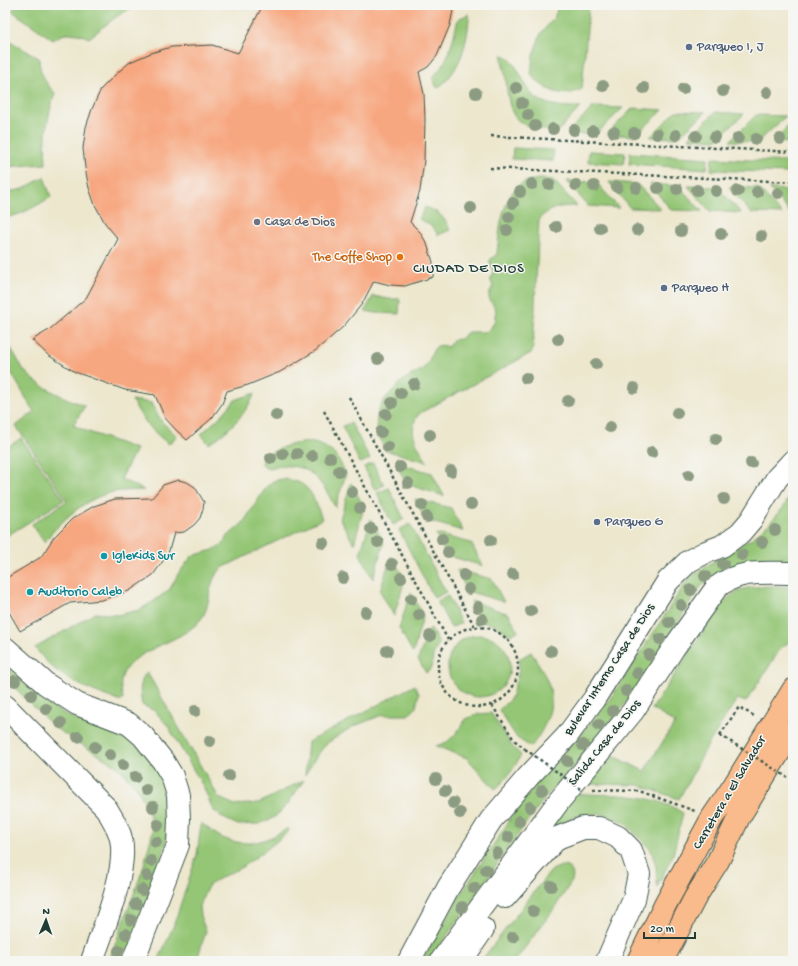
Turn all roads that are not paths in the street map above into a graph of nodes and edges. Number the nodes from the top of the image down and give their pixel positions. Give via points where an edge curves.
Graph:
1 (793, 461) edge
2 (793, 573) edge
3 (5, 648) edge
4 (793, 690) edge
5 (5, 706) edge
6 (793, 730) edge
7 (92, 961) edge
8 (132, 961) edge
9 (409, 961) edge
10 (441, 961) edge
11 (461, 961) edge
12 (607, 961) edge
13 (638, 961) edge
14 (662, 961) edge

1 - 9 street, Bulevar Interno Casa de Dios via 777,478 740,533 722,546 689,561 668,581 567,736 491,820 448,888
2 - 10 street, Salida Casa de Dios via 751,572 726,580 717,587 633,711 558,801
3 - 8 street via 46,684 77,704 129,724 143,736 172,776 178,795 178,845
4 - 13 highway, Carretera a El Salvador via 712,818
5 - 7 street via 106,808 115,821 121,839 122,862 119,881
6 - 14 highway, Carretera a El Salvador via 739,817 718,861
11 - 12 street via 506,895 558,838 583,828 599,828 618,837 631,850 639,874 634,900

